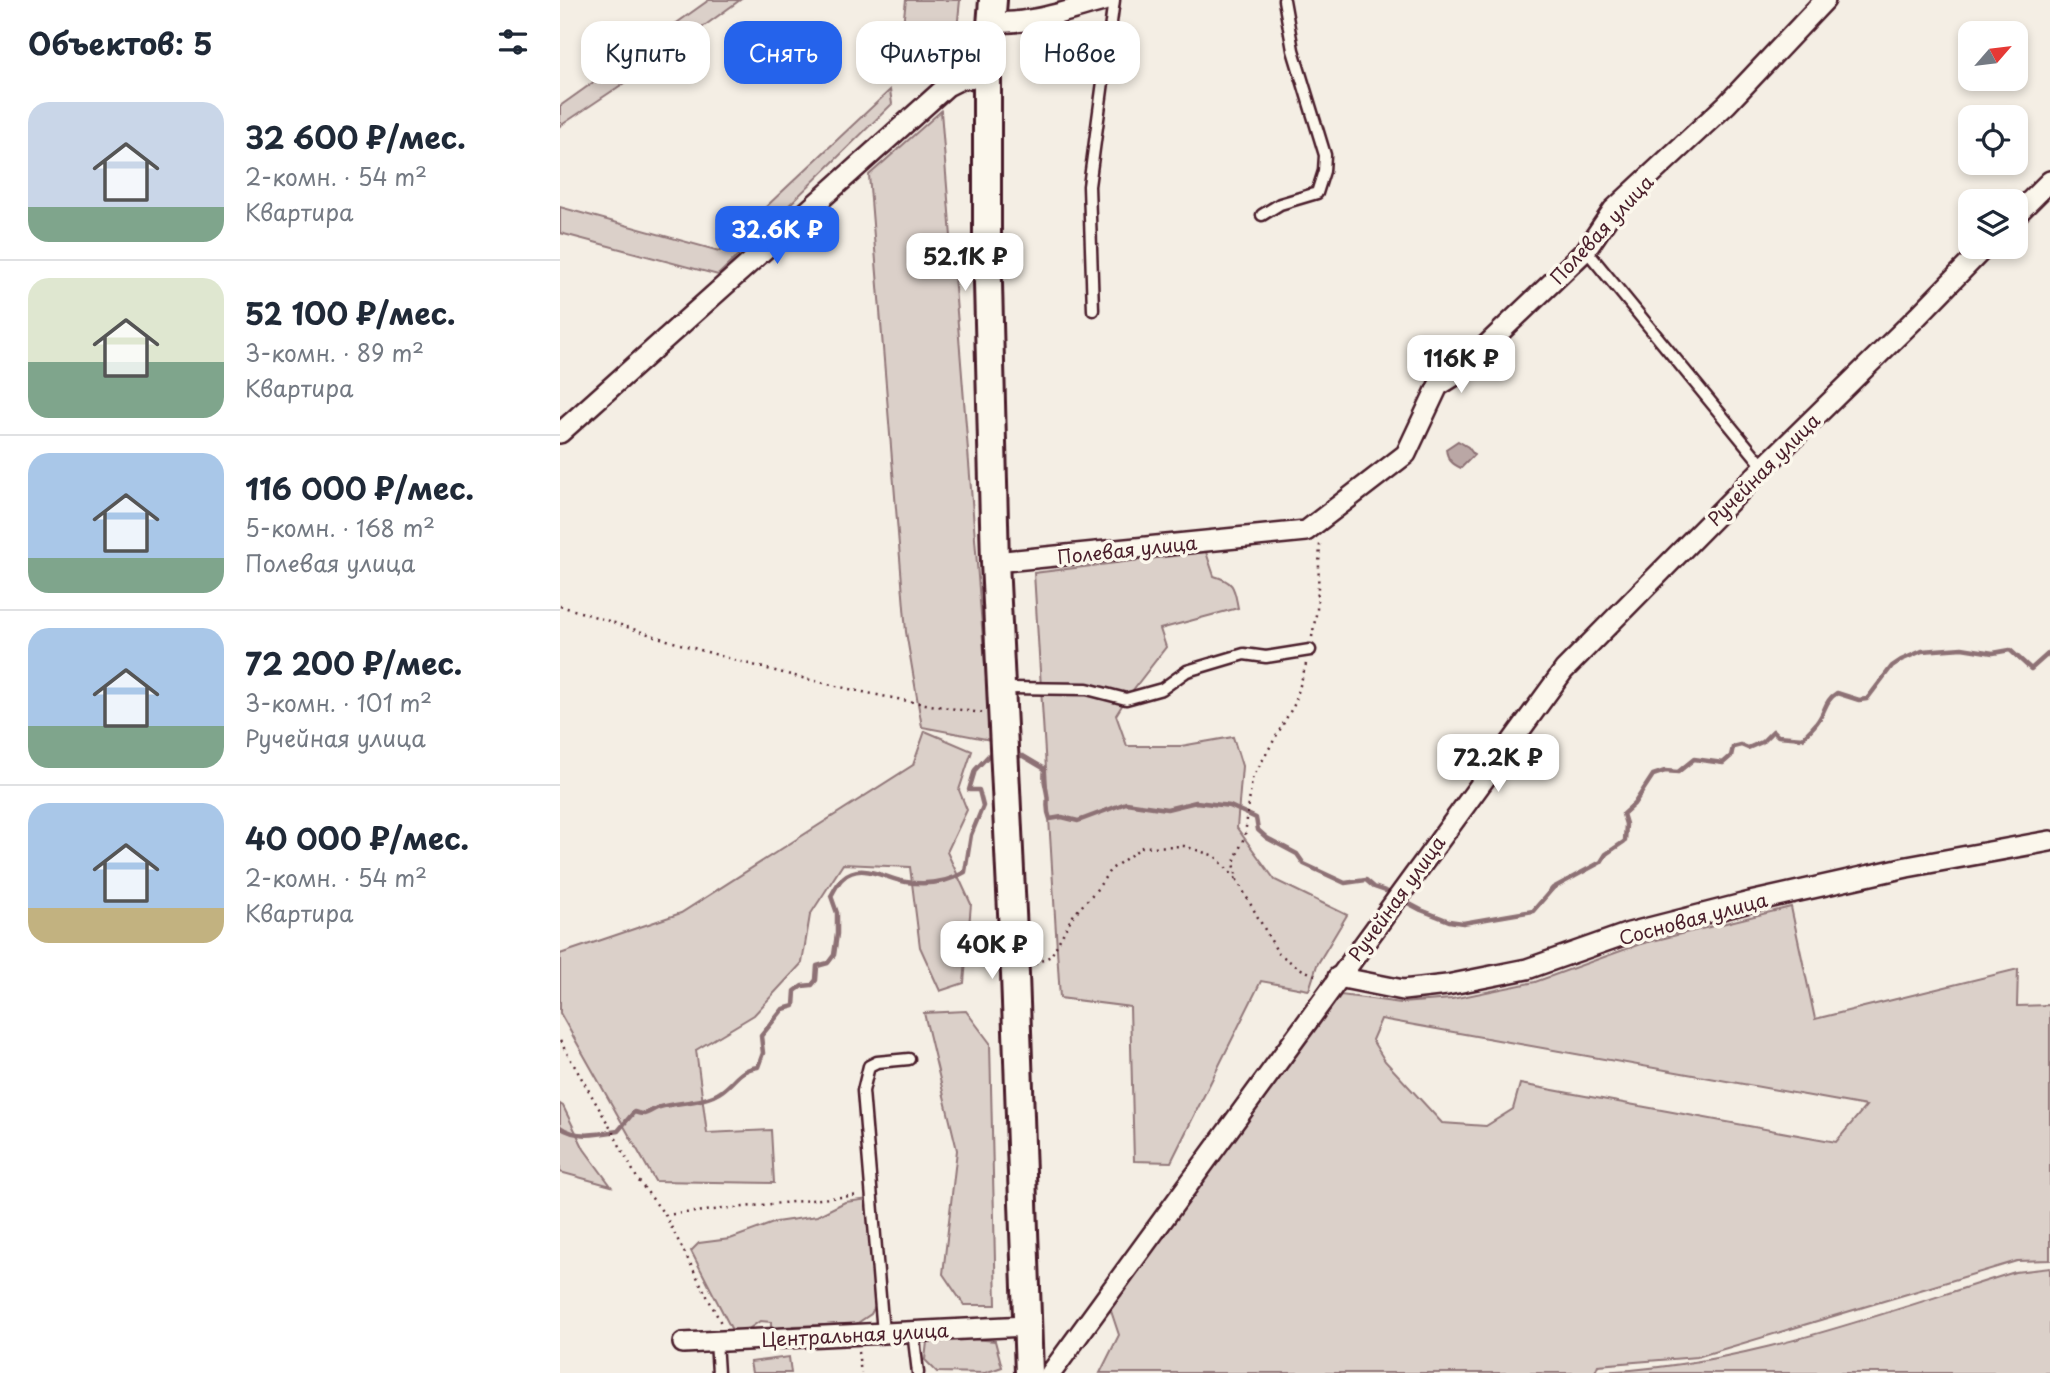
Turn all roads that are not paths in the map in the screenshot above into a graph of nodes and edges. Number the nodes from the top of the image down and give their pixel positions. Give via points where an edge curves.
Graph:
1 (1107, 0) edge
2 (1114, 0) edge
3 (1284, 0) edge
4 (1825, 0) edge
5 (992, 11) edge
6 (951, 84) edge
7 (986, 84) edge
8 (2050, 181) edge
9 (2028, 203) edge
10 (1262, 215) dead end
11 (1586, 250) junction
12 (1973, 259) edge
13 (1093, 310) dead end
14 (560, 433) edge
15 (1764, 467) junction
16 (995, 562) junction
17 (1310, 650) road end
18 (1002, 688) junction
19 (2050, 842) edge
20 (1336, 980) junction
21 (909, 1059) dead end
22 (1028, 1326) junction
23 (913, 1331) junction
24 (883, 1333) junction
25 (723, 1341) junction
26 (683, 1343) dead end
27 (718, 1373) edge
28 (918, 1373) edge
29 (1029, 1373) edge
30 (1051, 1373) edge

1 - 5 street via 1026,21
2 - 13 lane via 1089,186
3 - 10 lane via 1293,50 1325,155 1324,171 1317,192
4 - 11 street, Полевая улица via 1727,104 1613,210
6 - 14 street
7 - 16 main road
8 - 9 street
11 - 15 lane
11 - 16 street, Полевая улица via 1438,386 1406,454 1306,531
12 - 15 street, Ручейная улица
15 - 20 street, Ручейная улица via 1564,670
16 - 18 main road
17 - 18 lane via 1266,657 1244,654 1187,671 1162,689 1126,699 1087,689
18 - 22 main road
19 - 20 street, Сосновая улица via 1750,902 1629,933 1527,969 1447,985 1403,990
20 - 30 street, Ручейная улица
21 - 24 lane via 869,1066 863,1091
22 - 23 street, Центральная улица
22 - 29 main road
23 - 24 street, Центральная улица
23 - 28 lane
24 - 25 street, Центральная улица
25 - 26 street, Центральная улица
25 - 27 lane

